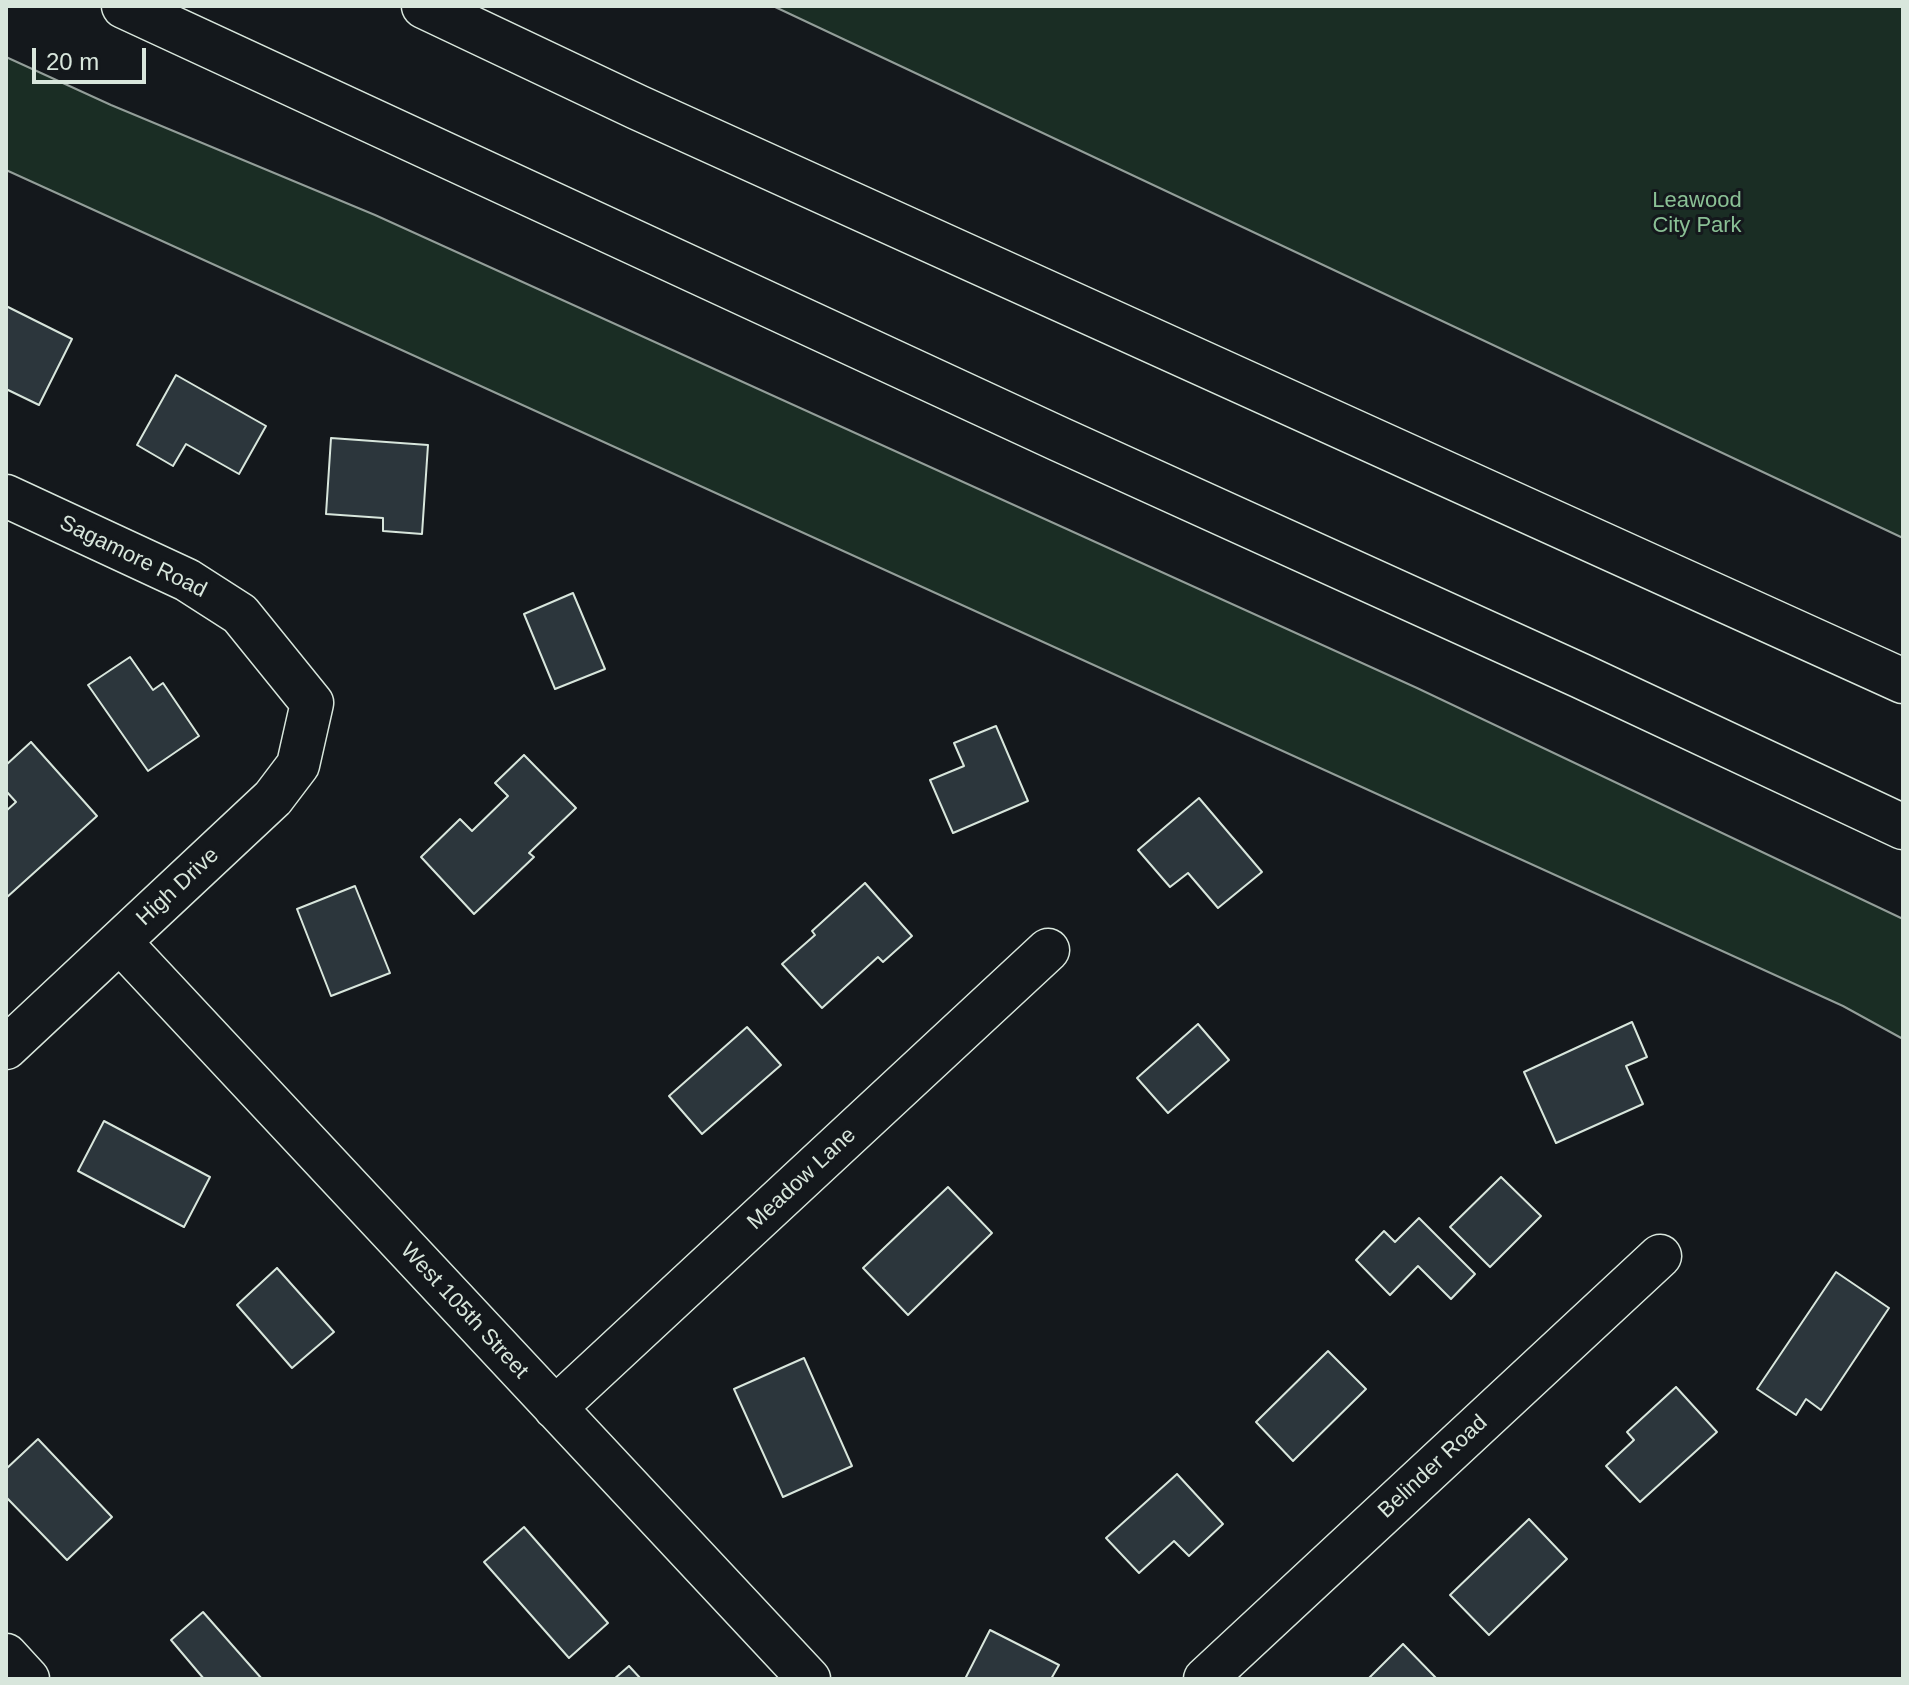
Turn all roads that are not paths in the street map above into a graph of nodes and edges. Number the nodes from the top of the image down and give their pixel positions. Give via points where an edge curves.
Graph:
1 (124, 6) edge
2 (424, 6) edge
3 (6, 496) edge
4 (1903, 681) edge
5 (312, 703) joint
6 (1903, 827) edge
7 (120, 942) junction
8 (1048, 950) dead end
9 (6, 1048) edge
10 (1660, 1256) dead end
11 (555, 1408) junction
12 (6, 1655) edge
13 (28, 1679) edge
14 (809, 1679) edge
15 (1205, 1679) edge

1 - 6 highway
2 - 4 highway
3 - 5 street, Sagamore Road via 187,580 240,614
5 - 7 street, High Drive via 298,765 273,798
7 - 9 street, High Drive
7 - 11 street, West 105th Street
8 - 11 street, Meadow Lane
10 - 15 street, Belinder Road
11 - 14 street, West 105th Street
12 - 13 street

